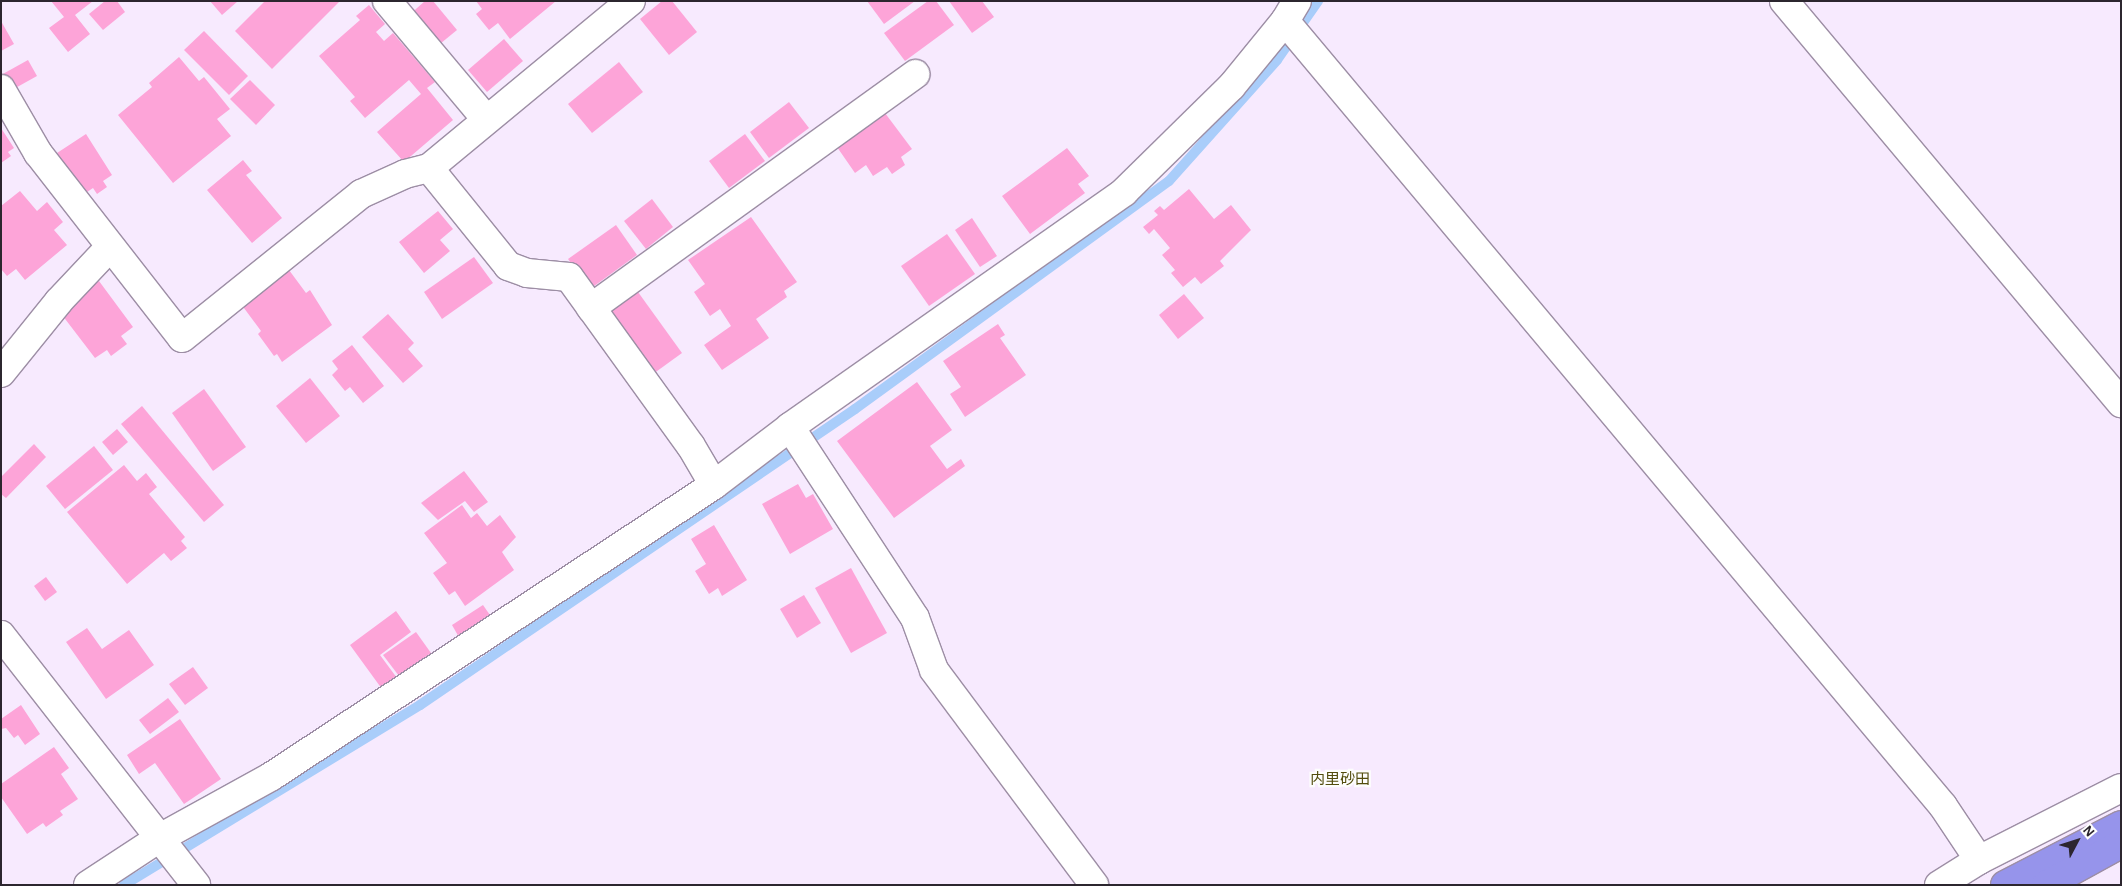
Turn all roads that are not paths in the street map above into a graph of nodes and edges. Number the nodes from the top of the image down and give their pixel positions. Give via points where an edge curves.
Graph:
1 (387, 1) edge
2 (631, 1) edge
3 (1784, 1) edge
4 (1291, 11) edge
5 (915, 74) dead end
6 (1, 89) edge
7 (486, 119) junction
8 (429, 168) junction
9 (110, 247) junction
10 (591, 308) junction
11 (1, 373) edge
12 (2121, 403) edge
13 (790, 428) junction
14 (714, 485) junction
15 (1, 635) edge
16 (2121, 788) edge
17 (2121, 825) edge
18 (158, 839) junction
19 (2121, 844) edge
20 (1980, 860) junction
21 (88, 885) edge
22 (196, 885) edge
23 (1094, 885) edge
24 (1939, 885) edge
25 (2005, 885) edge
26 (2046, 885) edge

1 - 7 street
2 - 7 street
3 - 12 street
4 - 13 street via 1230,87 1124,192
4 - 20 street via 1943,806
5 - 10 street
6 - 9 street via 38,153
7 - 8 street
8 - 9 street via 405,174 361,194 182,338
8 - 10 street via 508,266 528,273 569,277
9 - 11 street via 59,301
10 - 14 street via 691,446
13 - 14 street
13 - 23 street via 915,618 934,670
14 - 18 street via 272,776
15 - 18 street
16 - 20 street
17 - 25 highway
18 - 21 street
18 - 22 street
19 - 26 highway
20 - 24 street

